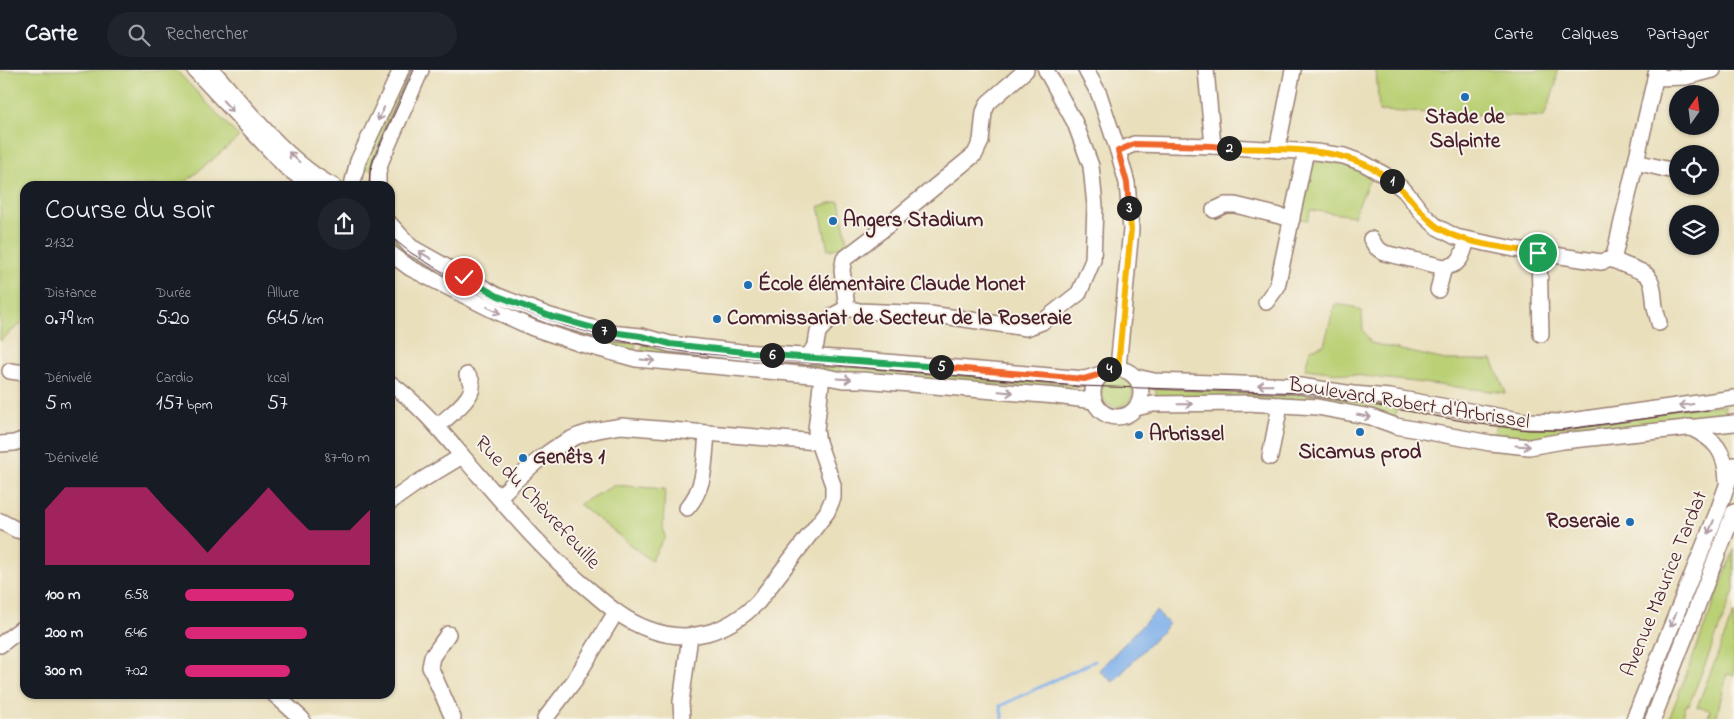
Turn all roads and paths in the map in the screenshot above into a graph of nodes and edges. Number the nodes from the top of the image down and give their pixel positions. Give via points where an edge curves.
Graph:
1 (195, 70) edge
2 (212, 70) edge
3 (401, 70) edge
4 (421, 70) edge
5 (1026, 70) edge
6 (1046, 70) edge
7 (1086, 70) edge
8 (1206, 70) edge
9 (1292, 70) edge
10 (1713, 70) edge
11 (1656, 74) edge
12 (1213, 146) junction
13 (1277, 150) junction
14 (1118, 151) junction
15 (1306, 151) junction
16 (1636, 162) junction
17 (1669, 170) edge
18 (304, 181) edge
19 (324, 181) edge
20 (352, 181) edge
21 (377, 181) edge
22 (1214, 210) dead end
23 (1292, 219) junction
24 (395, 229) edge
25 (1371, 239) dead end
26 (1467, 240) junction
27 (1538, 253) junction
28 (395, 257) edge
29 (1612, 259) junction
30 (1444, 266) junction
31 (1438, 290) dead end
32 (1266, 302) dead end
33 (847, 308) junction
34 (1659, 323) dead end
35 (822, 329) junction
36 (1541, 334) dead end
37 (808, 357) junction
38 (829, 358) junction
39 (1118, 368) junction
40 (1101, 374) junction
41 (467, 375) dead end
42 (822, 376) junction
43 (1136, 377) junction
44 (395, 387) edge
45 (1734, 398) edge
46 (1094, 401) junction
47 (1280, 404) junction
48 (1136, 408) junction
49 (1734, 423) edge
50 (438, 426) junction
51 (1689, 427) junction
52 (707, 434) junction
53 (20, 441) edge
54 (818, 442) junction
55 (0, 444) edge
56 (462, 456) junction
57 (1270, 457) dead end
58 (1734, 465) edge
59 (1727, 486) junction
60 (499, 497) junction
61 (395, 498) edge
62 (686, 508) dead end
63 (1734, 512) edge
64 (0, 521) edge
65 (20, 531) edge
66 (616, 612) junction
67 (20, 630) edge
68 (448, 634) dead end
69 (690, 636) junction
70 (0, 645) edge
71 (280, 699) edge
72 (302, 719) edge
73 (453, 719) edge
74 (545, 719) edge
75 (682, 719) edge
76 (1634, 719) edge
77 (1653, 719) edge

1 -> 18 street via 285,166
19 -> 2 street via 278,142
3 -> 20 street via 358,161
4 - 21 street via 381,160
5 - 33 street via 988,103 981,141 975,154 844,259 842,270
6 - 33 street via 1075,123 1091,166 1095,206 1093,260 1079,293 1042,322 1026,328 930,314
7 - 14 street via 1099,94
8 - 12 street
9 - 13 street
10 - 11 street via 1686,77
11 - 16 street
12 - 13 street
12 - 14 street via 1134,144
13 - 15 street
14 - 39 street via 1127,183 1131,229
15 - 23 street
15 - 26 street via 1344,156 1374,168 1405,191 1437,227
16 - 17 street
16 - 29 street
22 - 23 street via 1235,205
23 - 32 street via 1277,287
37 -> 24 street via 670,344 641,336 610,333 550,316 498,296 411,247
25 - 30 street via 1384,253
26 - 27 street
26 - 30 street via 1459,261 1453,266
27 - 29 street via 1600,262
27 - 36 street
28 -> 42 street via 410,268 491,309 578,343 636,359
29 - 34 street via 1648,276 1654,290
30 - 31 street
33 - 35 street via 834,315
35 - 37 street
35 - 38 street
37 - 38 street
38 - 40 street via 1084,379
39 - 40 street
39 - 43 street
40 - 46 street via 1093,387
41 - 50 street via 473,384 472,392
42 -> 46 street
42 - 54 street, Rue du Chèvrefeuille via 816,430
45 -> 43 street, Boulevard Robert d'Arbrissel via 1551,422 1525,421 1390,397 1300,386 1154,381
43 - 48 street via 1141,392
44 - 50 street, Rue du Chèvrefeuille
46 - 48 street via 1102,412 1115,417
48 -> 47 street, Boulevard Robert d'Arbrissel via 1162,404
47 -> 51 street, Boulevard Robert d'Arbrissel via 1317,406 1371,417 1396,426 1530,447
47 - 57 street
49 - 51 street, Boulevard Robert d'Arbrissel
50 - 56 street, Rue du Chèvrefeuille
51 - 59 street via 1720,449
52 - 54 street
52 - 60 street via 621,426 590,431 562,444 521,475
52 - 62 street via 701,487
53 - 55 street
54 - 69 street, Rue du Chèvrefeuille via 833,485 828,512 745,615 726,627
56 - 60 street, Rue du Chèvrefeuille
56 - 61 street
58 - 59 street, Avenue Maurice Tardat
59 -> 76 street, Avenue Maurice Tardat
60 - 66 street, Rue du Chèvrefeuille via 564,569
63 - 77 street, Avenue Maurice Tardat
64 - 65 street
66 - 69 street, Rue du Chèvrefeuille via 648,629
66 - 74 street via 574,681
67 - 70 street
68 - 73 street via 432,657 430,667
69 - 75 street via 681,702
71 - 72 street

